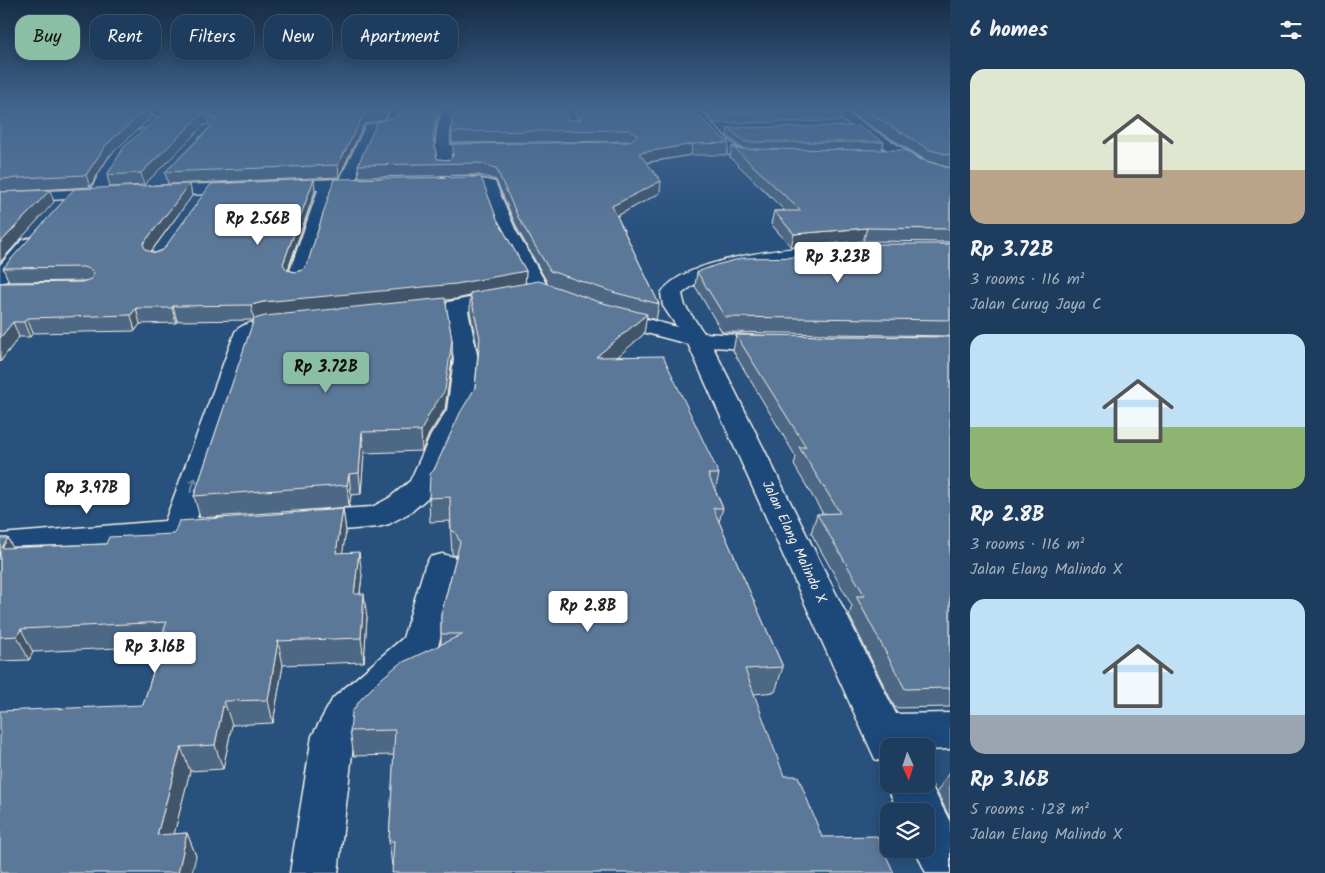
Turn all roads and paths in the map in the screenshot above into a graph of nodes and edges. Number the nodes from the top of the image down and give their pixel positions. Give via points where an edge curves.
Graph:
1 (127, 148) edge
2 (362, 148) edge
3 (509, 148) edge
4 (729, 148) edge
5 (893, 148) edge
6 (442, 149) joint
7 (875, 155) edge
8 (904, 155) junction
9 (780, 156) edge
10 (166, 175) dead end
11 (950, 175) edge
12 (425, 182) edge
13 (445, 182) junction
14 (386, 183) edge
15 (328, 184) junction
16 (346, 184) junction
17 (207, 190) junction
18 (136, 192) junction
19 (98, 193) junction
20 (74, 194) junction
21 (0, 198) edge
22 (194, 208) edge
23 (55, 214) edge
24 (43, 228) edge
25 (852, 249) edge
26 (296, 279) edge
27 (5, 286) edge
28 (540, 291) junction
29 (456, 306) junction
30 (430, 309) edge
31 (309, 322) edge
32 (697, 338) junction
33 (794, 344) edge
34 (282, 524) edge
35 (244, 526) edge
36 (177, 531) junction
37 (0, 545) edge
38 (442, 566) dead end
39 (950, 731) edge
40 (886, 738) edge
41 (901, 738) edge
42 (935, 841) edge
43 (950, 872) edge
44 (314, 873) edge

1 - 19 street via 105,173
2 - 16 street
3 - 6 street
4 - 9 street via 741,155
5 - 8 street
6 - 13 street
7 - 8 street
8 - 11 street via 921,166
10 - 18 street
12 - 13 street
13 - 28 street via 469,181 489,185 507,231
14 - 16 street
15 - 16 street
15 - 17 street
15 - 26 street
17 - 18 street
17 - 22 street
18 - 19 street
19 - 20 street
20 - 21 street
20 - 23 street
24 - 27 street
25 - 32 street, Jalan Elang Malindo X via 760,259 684,281 671,293 674,306
28 - 29 street
28 - 32 street
29 - 30 street
29 - 34 street via 466,358 460,410 422,486 400,505 378,517
36 -> 31 street via 246,332 266,326
32 - 33 street via 746,344
32 - 40 street, Jalan Elang Malindo X
35 - 36 street
36 - 37 street
38 - 44 street via 418,646 348,710 333,736
39 - 41 street
42 - 43 street

